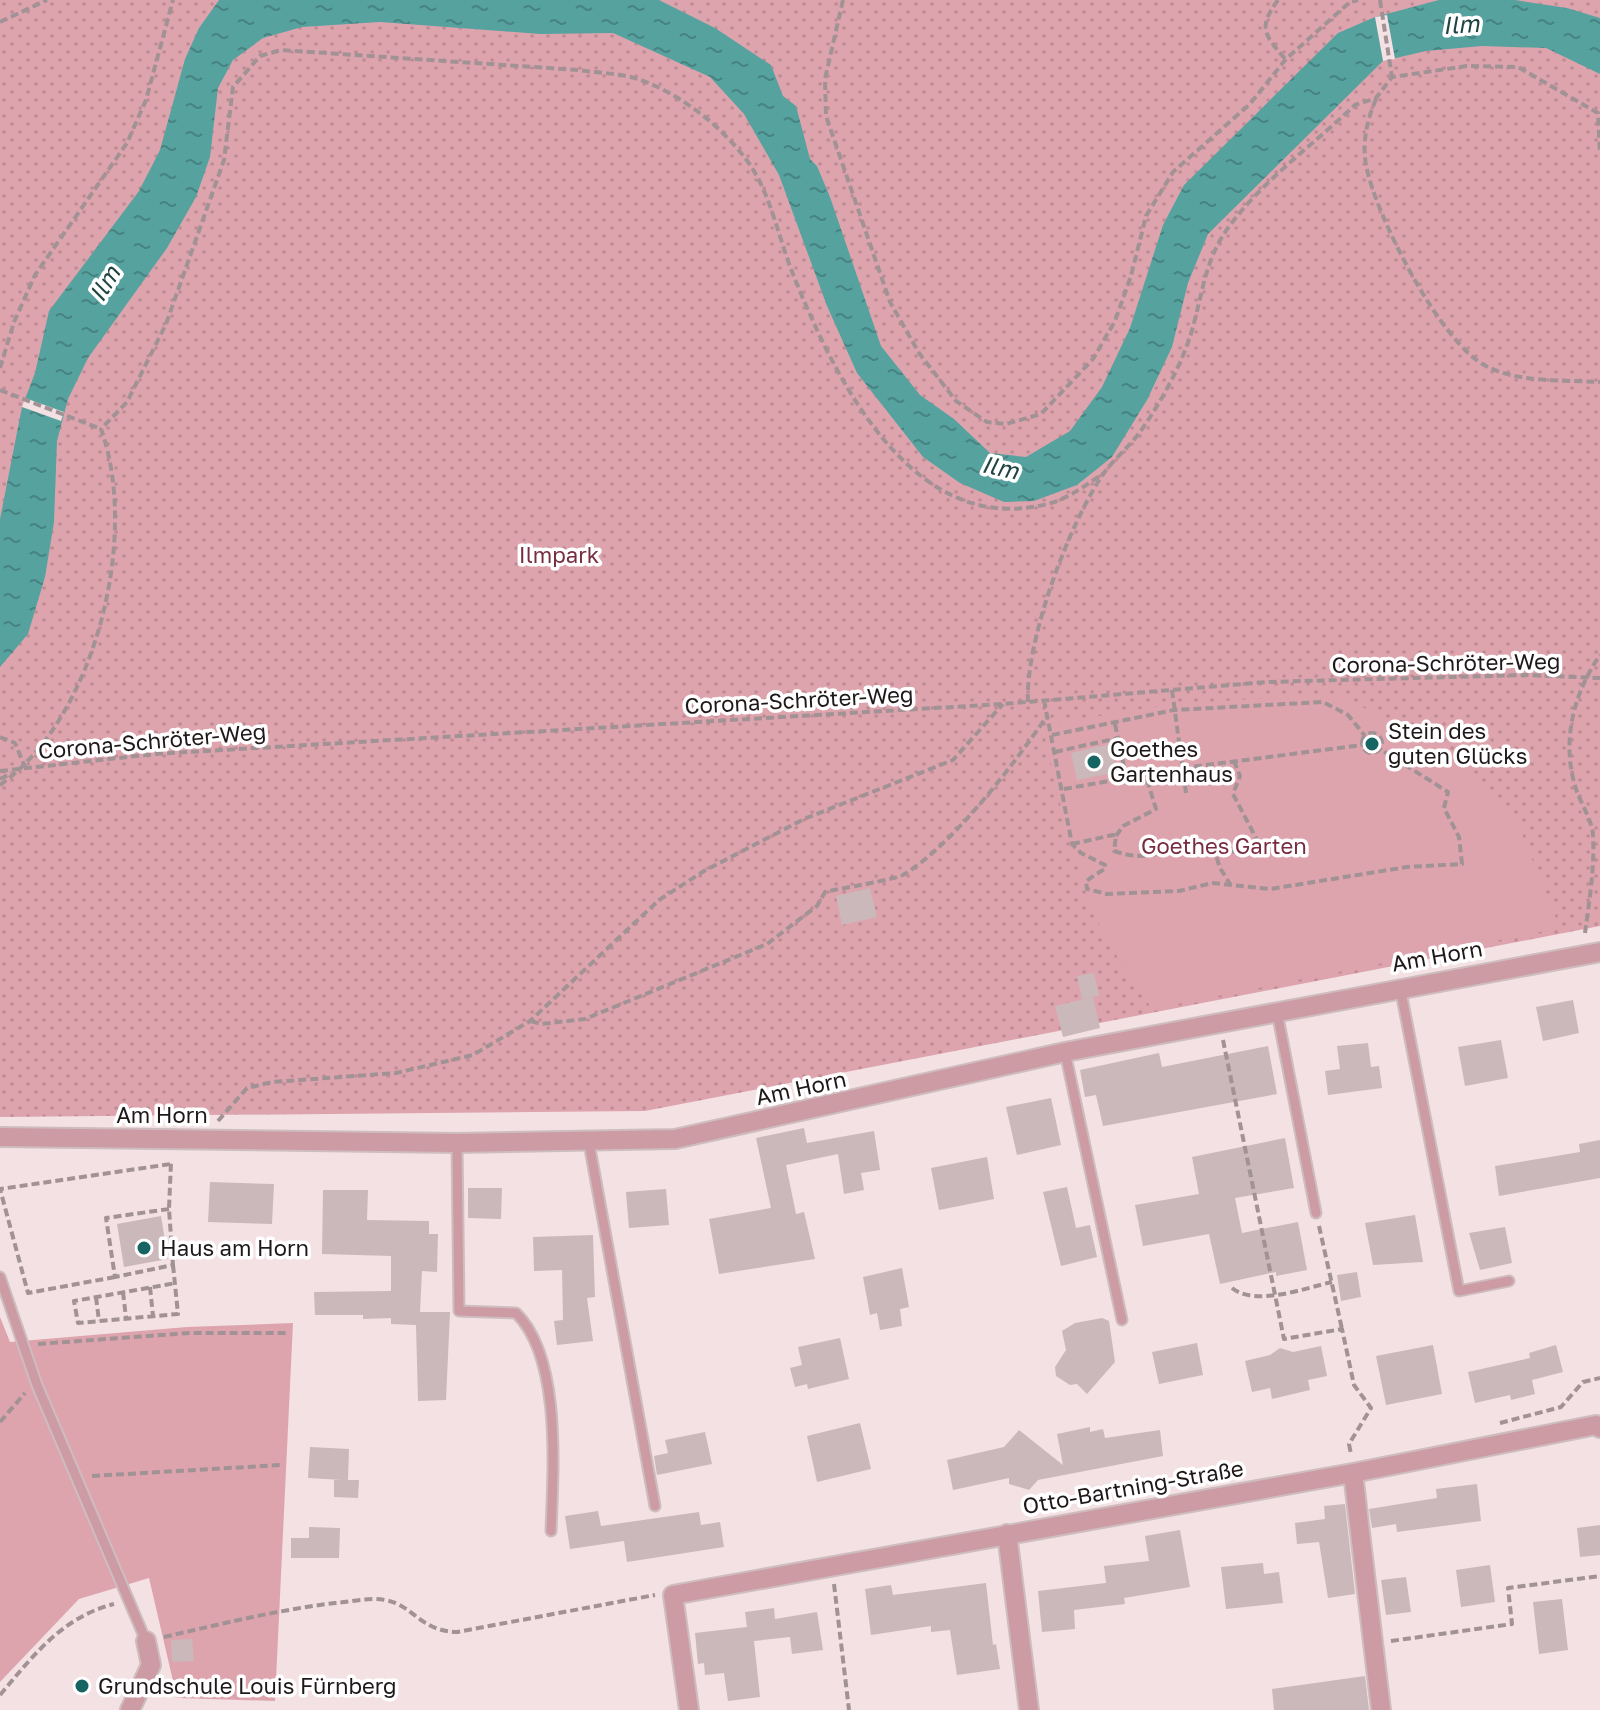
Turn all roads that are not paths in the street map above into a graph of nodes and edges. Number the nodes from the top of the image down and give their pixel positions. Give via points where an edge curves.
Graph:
1 (1591, 954) edge
2 (1400, 987) junction
3 (1276, 1010) junction
4 (1065, 1052) junction
5 (0, 1137) edge
6 (457, 1143) junction
7 (589, 1143) junction
8 (1316, 1213) road end
9 (0, 1277) edge
10 (1509, 1281) dead end
11 (1122, 1320) dead end
12 (1600, 1428) edge
13 (1353, 1473) junction
14 (655, 1506) dead end
15 (551, 1531) dead end
16 (1007, 1534) junction
17 (146, 1641) joint
18 (130, 1710) edge
19 (689, 1710) edge
20 (1029, 1710) edge
21 (1381, 1710) edge

1 - 2 street, Am Horn
2 - 3 street, Am Horn
2 - 10 lane via 1459,1291
3 - 4 street, Am Horn
3 - 8 lane
4 - 7 street, Am Horn via 675,1139
4 - 11 lane
5 - 6 street, Am Horn
6 - 7 street, Am Horn
6 - 15 lane via 459,1311 516,1313 530,1327 555,1431
7 - 14 lane
9 - 17 lane via 37,1385
12 - 13 street, Otto-Bartning-Straße via 1489,1443
13 - 16 street, Otto-Bartning-Straße
13 - 21 street
16 - 19 street, Otto-Bartning-Straße via 673,1595
16 - 20 street
17 - 18 street via 149,1674

